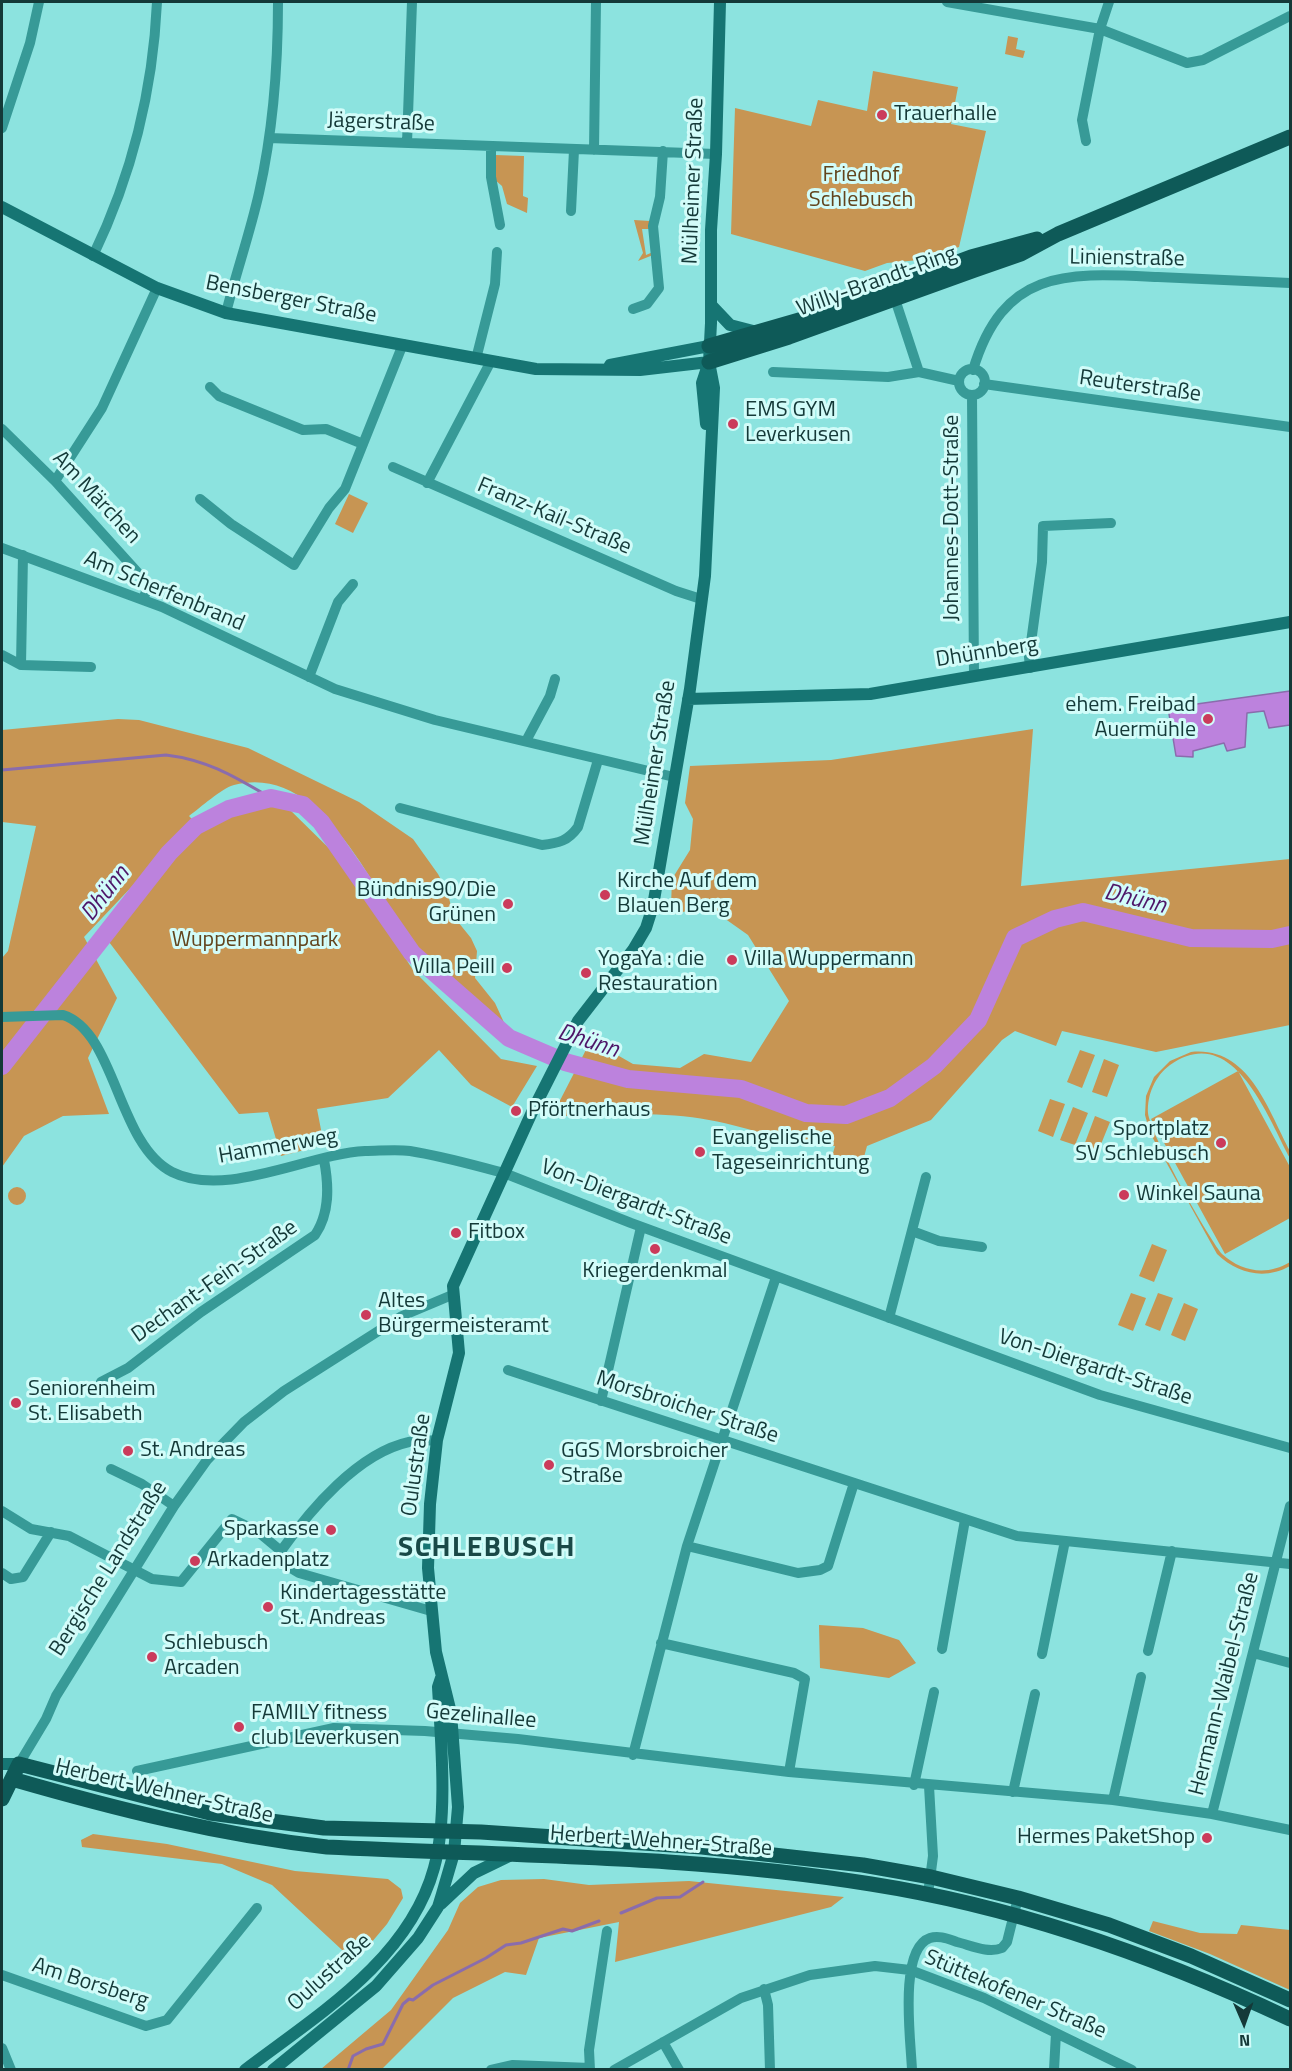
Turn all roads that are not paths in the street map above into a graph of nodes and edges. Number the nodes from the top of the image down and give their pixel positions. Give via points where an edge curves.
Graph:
1 (39, 2) edge
2 (157, 2) edge
3 (278, 2) edge
4 (412, 2) edge
5 (596, 2) edge
6 (720, 2) edge
7 (947, 2) edge
8 (1109, 2) edge
9 (1290, 16) edge
10 (1100, 29) junction
11 (2, 128) edge
12 (1290, 137) edge
13 (269, 138) junction
14 (1086, 141) dead end
15 (407, 143) junction
16 (490, 146) junction
17 (574, 150) junction
18 (594, 150) junction
19 (663, 151) junction
20 (716, 154) junction
21 (2, 207) edge
22 (571, 211) dead end
23 (500, 225) dead end
24 (497, 252) dead end
25 (93, 256) junction
26 (1290, 283) edge
27 (157, 288) junction
28 (893, 293) junction
29 (711, 305) junction
30 (633, 309) dead end
31 (226, 313) junction
32 (758, 332) junction
33 (403, 344) junction
34 (710, 346) junction
35 (476, 359) junction
36 (491, 361) junction
37 (708, 362) junction
38 (591, 370) junction
39 (973, 370) junction
40 (774, 372) dead end
41 (919, 372) junction
42 (959, 381) junction
43 (984, 384) junction
44 (210, 387) dead end
45 (972, 395) junction
46 (1290, 427) edge
47 (2, 429) edge
48 (363, 444) junction
49 (393, 467) dead end
50 (55, 482) junction
51 (427, 483) junction
52 (200, 499) dead end
53 (1111, 523) dead end
54 (2, 548) edge
55 (23, 555) junction
56 (353, 584) dead end
57 (143, 599) junction
58 (701, 599) junction
59 (1290, 622) edge
60 (2, 656) edge
61 (21, 665) junction
62 (91, 667) dead end
63 (1030, 668) junction
64 (309, 677) junction
65 (974, 677) junction
66 (555, 679) dead end
67 (688, 699) junction
68 (526, 741) junction
69 (598, 760) junction
70 (674, 777) junction
71 (400, 808) dead end
72 (3, 1017) edge
73 (324, 1160) junction
74 (504, 1173) junction
75 (926, 1177) dead end
76 (641, 1227) junction
77 (912, 1231) junction
78 (982, 1246) dead end
79 (776, 1277) junction
80 (453, 1295) junction
81 (889, 1318) junction
82 (508, 1370) dead end
83 (101, 1382) dead end
84 (601, 1401) junction
85 (723, 1439) junction
86 (437, 1440) junction
87 (1290, 1448) edge
88 (111, 1468) dead end
89 (854, 1483) junction
90 (174, 1506) junction
91 (1290, 1506) edge
92 (2, 1511) edge
93 (964, 1520) junction
94 (51, 1532) junction
95 (1065, 1541) junction
96 (687, 1546) junction
97 (280, 1551) junction
98 (1172, 1551) junction
99 (1276, 1563) junction
100 (1290, 1564) edge
101 (132, 1570) junction
102 (2, 1573) edge
103 (432, 1611) junction
104 (662, 1643) junction
105 (942, 1649) dead end
106 (1148, 1651) dead end
107 (1253, 1653) junction
108 (1042, 1654) dead end
109 (1290, 1663) edge
110 (1141, 1677) dead end
111 (441, 1678) junction
112 (934, 1692) dead end
113 (1035, 1694) dead end
114 (439, 1732) junction
115 (453, 1733) junction
116 (633, 1755) junction
117 (2, 1764) edge
118 (19, 1764) junction
119 (137, 1771) dead end
120 (789, 1772) junction
121 (7, 1778) edge
122 (914, 1785) junction
123 (929, 1786) junction
124 (47, 1789) junction
125 (1013, 1792) junction
126 (2, 1799) edge
127 (1113, 1800) junction
128 (2, 1803) edge
129 (1212, 1814) junction
130 (440, 1830) junction
131 (1290, 1830) edge
132 (456, 1831) junction
133 (437, 1852) junction
134 (454, 1853) junction
135 (510, 1855) junction
136 (931, 1877) junction
137 (928, 1894) junction
138 (1018, 1898) junction
139 (438, 1907) junction
140 (257, 1908) dead end
141 (1014, 1915) junction
142 (607, 1931) dead end
143 (910, 1970) junction
144 (2, 1975) edge
145 (764, 1989) junction
146 (1290, 2000) edge
147 (1290, 2019) edge
148 (1056, 2033) junction
149 (663, 2042) junction
150 (2, 2048) edge
151 (590, 2069) edge
152 (11, 2070) edge
153 (245, 2070) edge
154 (273, 2070) edge
155 (491, 2070) edge
156 (614, 2070) edge
157 (679, 2070) edge
158 (770, 2070) edge
159 (912, 2070) edge
160 (1054, 2070) edge
161 (1132, 2070) edge

1 - 11 street
2 - 25 street via 155,53 145,109 131,163
3 - 13 street
4 - 15 street
5 - 18 street
6 - 20 main road, Mülheimer Straße
7 - 10 street
8 - 10 street
9 - 10 street via 1203,60 1187,63
10 - 14 street via 1082,120
12 - 28 main road, Willy-Brandt-Ring via 1058,234 1021,254
13 - 15 street, Jägerstraße
13 - 31 street via 259,194
15 - 16 street, Jägerstraße
16 - 17 street, Jägerstraße
16 - 23 street
17 - 18 street, Jägerstraße
17 - 22 street
18 - 19 street, Jägerstraße
19 - 20 street, Jägerstraße
19 - 30 street via 660,197 653,226 659,288 646,304
20 - 29 main road, Mülheimer Straße
21 - 25 main road, Bensberger Straße
24 - 35 street via 495,284
25 - 27 main road, Bensberger Straße
26 - 39 street, Linienstraße via 1097,274 1058,277 1029,290 1007,307 980,344
27 - 31 main road, Bensberger Straße
27 - 50 street via 102,408
28 - 32 main road, Willy-Brandt-Ring
28 - 37 main road, Willy-Brandt-Ring via 780,340
28 - 41 street
29 - 32 main road via 730,325
29 - 34 main road, Mülheimer Straße
31 - 33 main road, Bensberger Straße
32 - 34 main road, Willy-Brandt-Ring
33 - 35 main road, Bensberger Straße
33 - 48 street
34 - 37 main road, Mülheimer Straße
34 - 38 main road, Bensberger Straße
35 - 36 main road, Bensberger Straße
36 - 38 main road, Bensberger Straße via 536,369
36 - 51 street
37 - 38 main road, Bensberger Straße via 640,370
37 - 58 main road, Mülheimer Straße via 714,388
39 - 42 street via 964,372
39 - 43 street via 982,375
40 - 41 street via 888,377
41 - 42 street
42 - 45 street via 962,390
43 - 45 street
43 - 46 street, Reuterstraße
44 - 48 street via 219,396 303,430 326,429
45 - 65 street, Johannes-Dott-Straße
47 - 50 street, Am Märchen
48 - 52 street via 345,489 294,566
49 - 51 street, Franz-Kail-Straße
50 - 57 street, Am Märchen via 149,585
51 - 58 street, Franz-Kail-Straße
53 - 63 street via 1043,526
54 - 55 street, Am Scherfenbrand
55 - 57 street, Am Scherfenbrand
55 - 61 street
56 - 64 street via 338,602
57 - 64 street, Am Scherfenbrand
58 - 67 main road, Mülheimer Straße
59 - 63 main road, Dhünnberg
60 - 61 street
61 - 62 street
63 - 65 main road, Dhünnberg
64 - 68 street, Am Scherfenbrand via 435,720
65 - 67 main road, Dhünnberg via 851,696
66 - 68 street
67 - 70 main road, Mülheimer Straße
68 - 69 street, Am Scherfenbrand
69 - 70 street, Am Scherfenbrand
69 - 71 street via 578,827 560,843 542,845
70 - 74 main road, Mülheimer Straße via 657,886 646,928 578,1021
72 - 73 street, Hammerweg via 72,1018 85,1030 101,1057 149,1154 174,1173 213,1180 237,1178
73 - 74 street, Hammerweg via 361,1151 408,1150
73 - 83 street, Dechant-Fein-Straße via 327,1198 324,1223 315,1235 201,1312 128,1368
74 - 76 street, Von-Diergardt-Straße
74 - 80 main road via 462,1261
75 - 77 street
76 - 79 street, Von-Diergardt-Straße
76 - 84 street
77 - 78 street via 939,1241
77 - 81 street
79 - 81 street, Von-Diergardt-Straße
79 - 85 street
80 - 86 main road, Oulustraße via 459,1353
80 - 90 street, Bergische Landstraße via 402,1317 277,1396 243,1422 207,1460
81 - 87 street, Von-Diergardt-Straße via 1100,1395
82 - 84 street, Morsbroicher Straße
84 - 85 street, Morsbroicher Straße
85 - 89 street, Morsbroicher Straße
85 - 96 street
86 - 97 street via 410,1442 361,1464
86 - 103 main road, Oulustraße via 428,1568
88 - 90 street
89 - 93 street, Morsbroicher Straße
89 - 96 street via 828,1566 820,1570 798,1573
90 - 101 street, Bergische Landstraße
91 - 99 street, Hermann-Waibel-Straße
92 - 94 street via 32,1529
93 - 95 street, Morsbroicher Straße via 1017,1536
93 - 105 street
94 - 101 street via 69,1536
94 - 102 street via 23,1577 11,1579
95 - 98 street, Morsbroicher Straße
95 - 108 street
96 - 104 street
97 - 101 street via 257,1531 232,1519 181,1582 152,1579
97 - 103 street via 289,1567 299,1573
98 - 99 street, Morsbroicher Straße
98 - 106 street
99 - 100 street, Morsbroicher Straße
99 - 107 street, Hermann-Waibel-Straße
101 - 118 street, Bergische Landstraße
103 - 111 main road, Oulustraße
104 - 116 street
104 - 120 street via 794,1673 805,1679
107 - 109 street
107 - 129 street, Hermann-Waibel-Straße
110 - 127 street
111 - 114 main road, Oulustraße
111 - 115 main road, Oulustraße via 449,1699
112 - 122 street
113 - 125 street
114 - 115 street, Gezelinallee
114 - 119 street, Gezelinallee via 334,1728
114 - 130 main road, Oulustraße
115 - 116 street, Gezelinallee
115 - 132 main road, Oulustraße
116 - 120 street, Gezelinallee
117 - 118 main road
118 - 121 main road
118 - 130 main road, Herbert-Wehner-Straße via 210,1812 324,1828
120 - 122 street, Gezelinallee
121 - 124 main road, Herbert-Wehner-Straße
121 - 126 main road
122 - 123 street, Gezelinallee
123 - 125 street, Gezelinallee
123 - 136 street
124 - 128 main road via 28,1790
124 - 133 main road, Herbert-Wehner-Straße via 208,1830 262,1839 327,1847
125 - 127 street, Gezelinallee
127 - 129 street, Gezelinallee
129 - 131 street, Gezelinallee
130 - 132 main road, Herbert-Wehner-Straße
130 - 133 main road, Oulustraße
132 - 134 main road, Oulustraße
132 - 136 main road, Herbert-Wehner-Straße via 702,1847 863,1865
133 - 134 main road, Herbert-Wehner-Straße
133 - 153 main road, Oulustraße via 420,1905 387,1952 339,1998
134 - 135 main road, Herbert-Wehner-Straße
134 - 139 main road, Oulustraße
135 - 137 main road, Herbert-Wehner-Straße via 702,1864 871,1883
135 - 139 main road via 474,1872
136 - 137 street
136 - 138 main road, Herbert-Wehner-Straße
137 - 141 main road, Herbert-Wehner-Straße
138 - 141 street
138 - 146 main road, Herbert-Wehner-Straße via 1153,1941
139 - 154 main road, Oulustraße via 405,1955 376,1986
140 - 144 street, Am Borsberg via 167,2020 146,2026
141 - 143 street via 1002,1948 988,1950 931,1938 914,1953
141 - 147 main road, Herbert-Wehner-Straße via 1147,1956
142 - 151 street via 589,2050
143 - 145 street, Stüttekofener Straße via 874,1966 836,1970
143 - 148 street, Stüttekofener Straße via 1006,2008
143 - 159 street
145 - 149 street, Stüttekofener Straße
145 - 158 street
148 - 160 street
148 - 161 street, Stüttekofener Straße
149 - 156 street, Stüttekofener Straße
149 - 157 street
150 - 152 street
151 - 155 street via 513,2065

